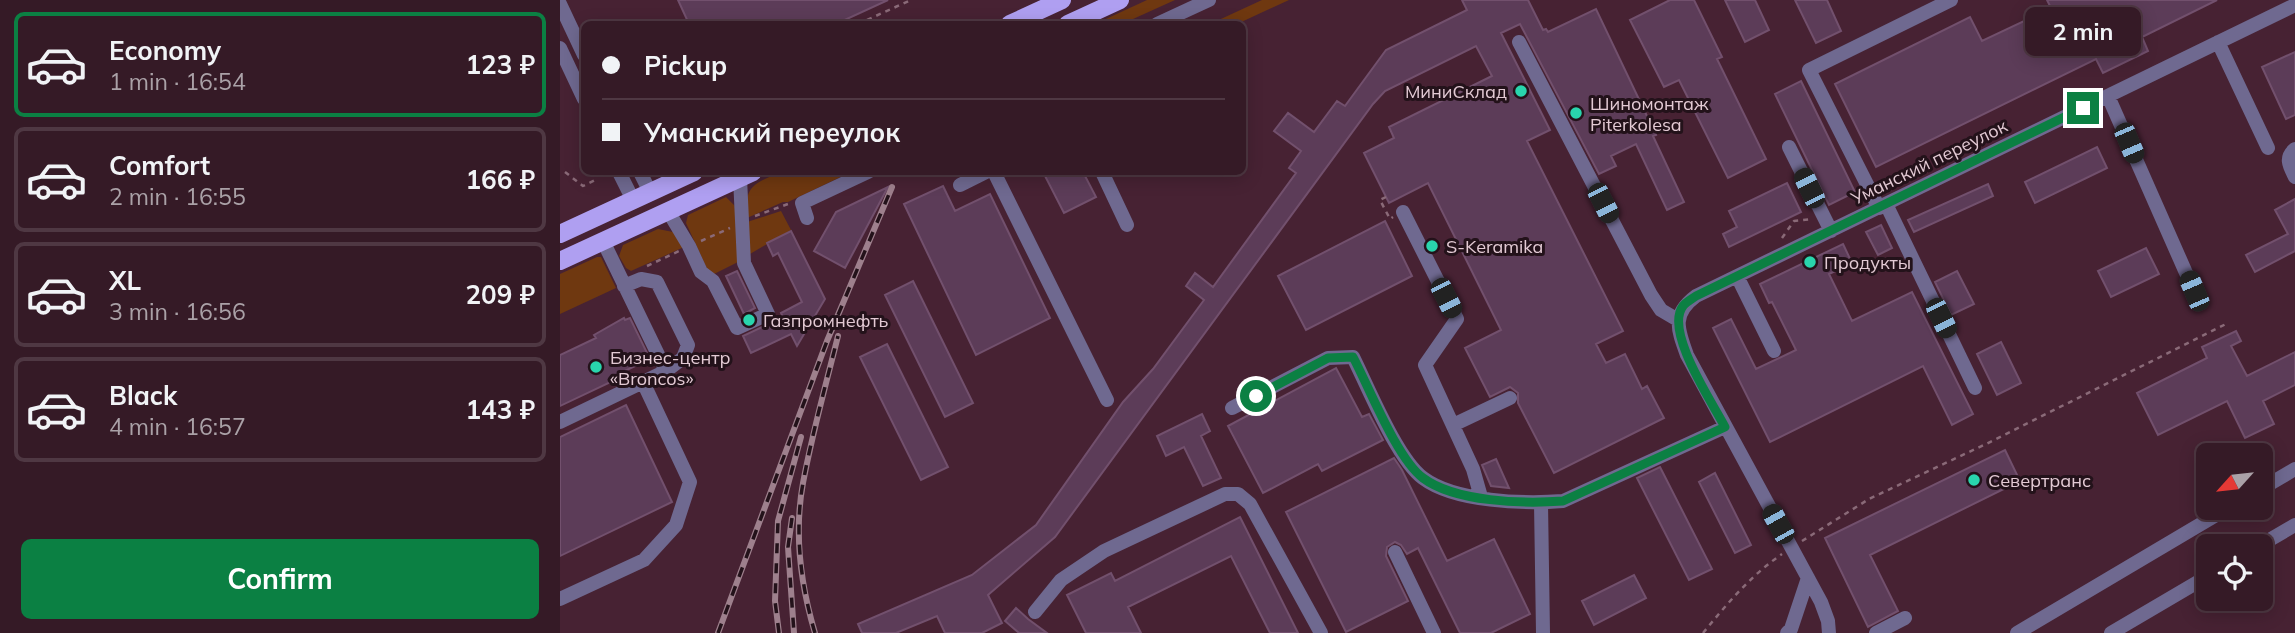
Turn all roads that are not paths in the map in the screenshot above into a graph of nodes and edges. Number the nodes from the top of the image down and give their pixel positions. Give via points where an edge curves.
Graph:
1 (1062, 0) edge
2 (1120, 0) edge
3 (1209, 0) edge
4 (1951, 0) edge
5 (560, 4) edge
6 (2295, 5) edge
7 (1016, 21) edge
8 (1074, 21) edge
9 (1164, 21) edge
10 (1519, 42) dead end
11 (2218, 42) junction
12 (560, 48) edge
13 (581, 49) edge
14 (581, 93) edge
15 (2108, 96) junction
16 (1789, 147) dead end
17 (2268, 148) dead end
18 (2295, 149) edge
19 (621, 175) edge
20 (642, 175) edge
21 (687, 175) edge
22 (746, 175) edge
23 (863, 175) edge
24 (980, 175) edge
25 (995, 175) edge
26 (1103, 175) edge
27 (2295, 177) edge
28 (960, 184) dead end
29 (650, 192) junction
30 (633, 200) junction
31 (1882, 206) junction
32 (668, 211) junction
33 (804, 211) road end
34 (1403, 212) road end
35 (1127, 225) dead end
36 (1831, 231) junction
37 (560, 233) edge
38 (603, 241) junction
39 (560, 261) edge
40 (1737, 276) junction
41 (624, 286) junction
42 (2194, 291) dead end
43 (1678, 320) junction
44 (1773, 351) dead end
45 (666, 371) junction
46 (643, 382) junction
47 (1975, 388) dead end
48 (1510, 398) dead end
49 (1107, 400) dead end
50 (1232, 408) dead end
51 (560, 422) edge
52 (1453, 425) junction
53 (1725, 427) junction
54 (2295, 470) edge
55 (2273, 482) edge
56 (1481, 497) junction
57 (1541, 503) junction
58 (2208, 520) edge
59 (2295, 525) edge
60 (2273, 538) edge
61 (1395, 552) dead end
62 (1808, 578) junction
63 (2196, 583) edge
64 (560, 599) edge
65 (1035, 612) dead end
66 (1905, 618) dead end
67 (1790, 632) edge
68 (1321, 633) edge
69 (1434, 633) edge
70 (1543, 633) edge
71 (1829, 633) edge
72 (1876, 633) edge
73 (2017, 633) edge
74 (2111, 633) edge

1 - 7 main road
2 - 8 main road
3 - 9 street
4 - 31 street via 1809,70
5 - 13 street
6 - 11 street, Уманский переулок
10 - 43 street via 1651,295 1661,310
11 - 15 street, Уманский переулок
11 - 17 street
12 - 14 street
15 - 31 street, Уманский переулок
15 - 42 street
16 - 36 street
18 - 27 street via 2288,162
19 - 30 street
20 - 29 street
21 - 29 main road
22 - 32 main road
22 - 32 street via 741,223 744,263 768,314 737,328
23 - 33 street
24 - 28 street
25 - 49 street
26 - 35 street
29 - 30 main road
30 - 37 main road
31 - 36 street, Уманский переулок
31 - 47 street
32 - 38 main road
34 - 52 street via 1457,319 1425,365
36 - 40 street, Уманский переулок
38 - 39 main road
38 - 41 street
40 - 43 street, Уманский переулок via 1696,296 1683,306
40 - 44 street
41 - 45 street
41 - 45 street via 642,279 657,282 683,334 688,345 683,358
43 - 53 street via 1687,355
45 - 46 street
46 - 51 street
46 - 64 street via 690,482 676,525 644,560
48 - 52 street
50 - 56 street via 1328,358 1353,357 1397,446 1421,477 1445,491
52 - 56 street
53 - 57 street via 1563,501
53 - 62 street
54 - 55 street
56 - 57 street
57 - 70 street
58 - 73 street
59 - 60 street
61 - 69 street
62 - 67 street
62 - 71 street via 1821,602
63 - 74 street
65 - 68 street via 1060,580 1104,551 1225,494 1238,494 1250,504
66 - 72 street

